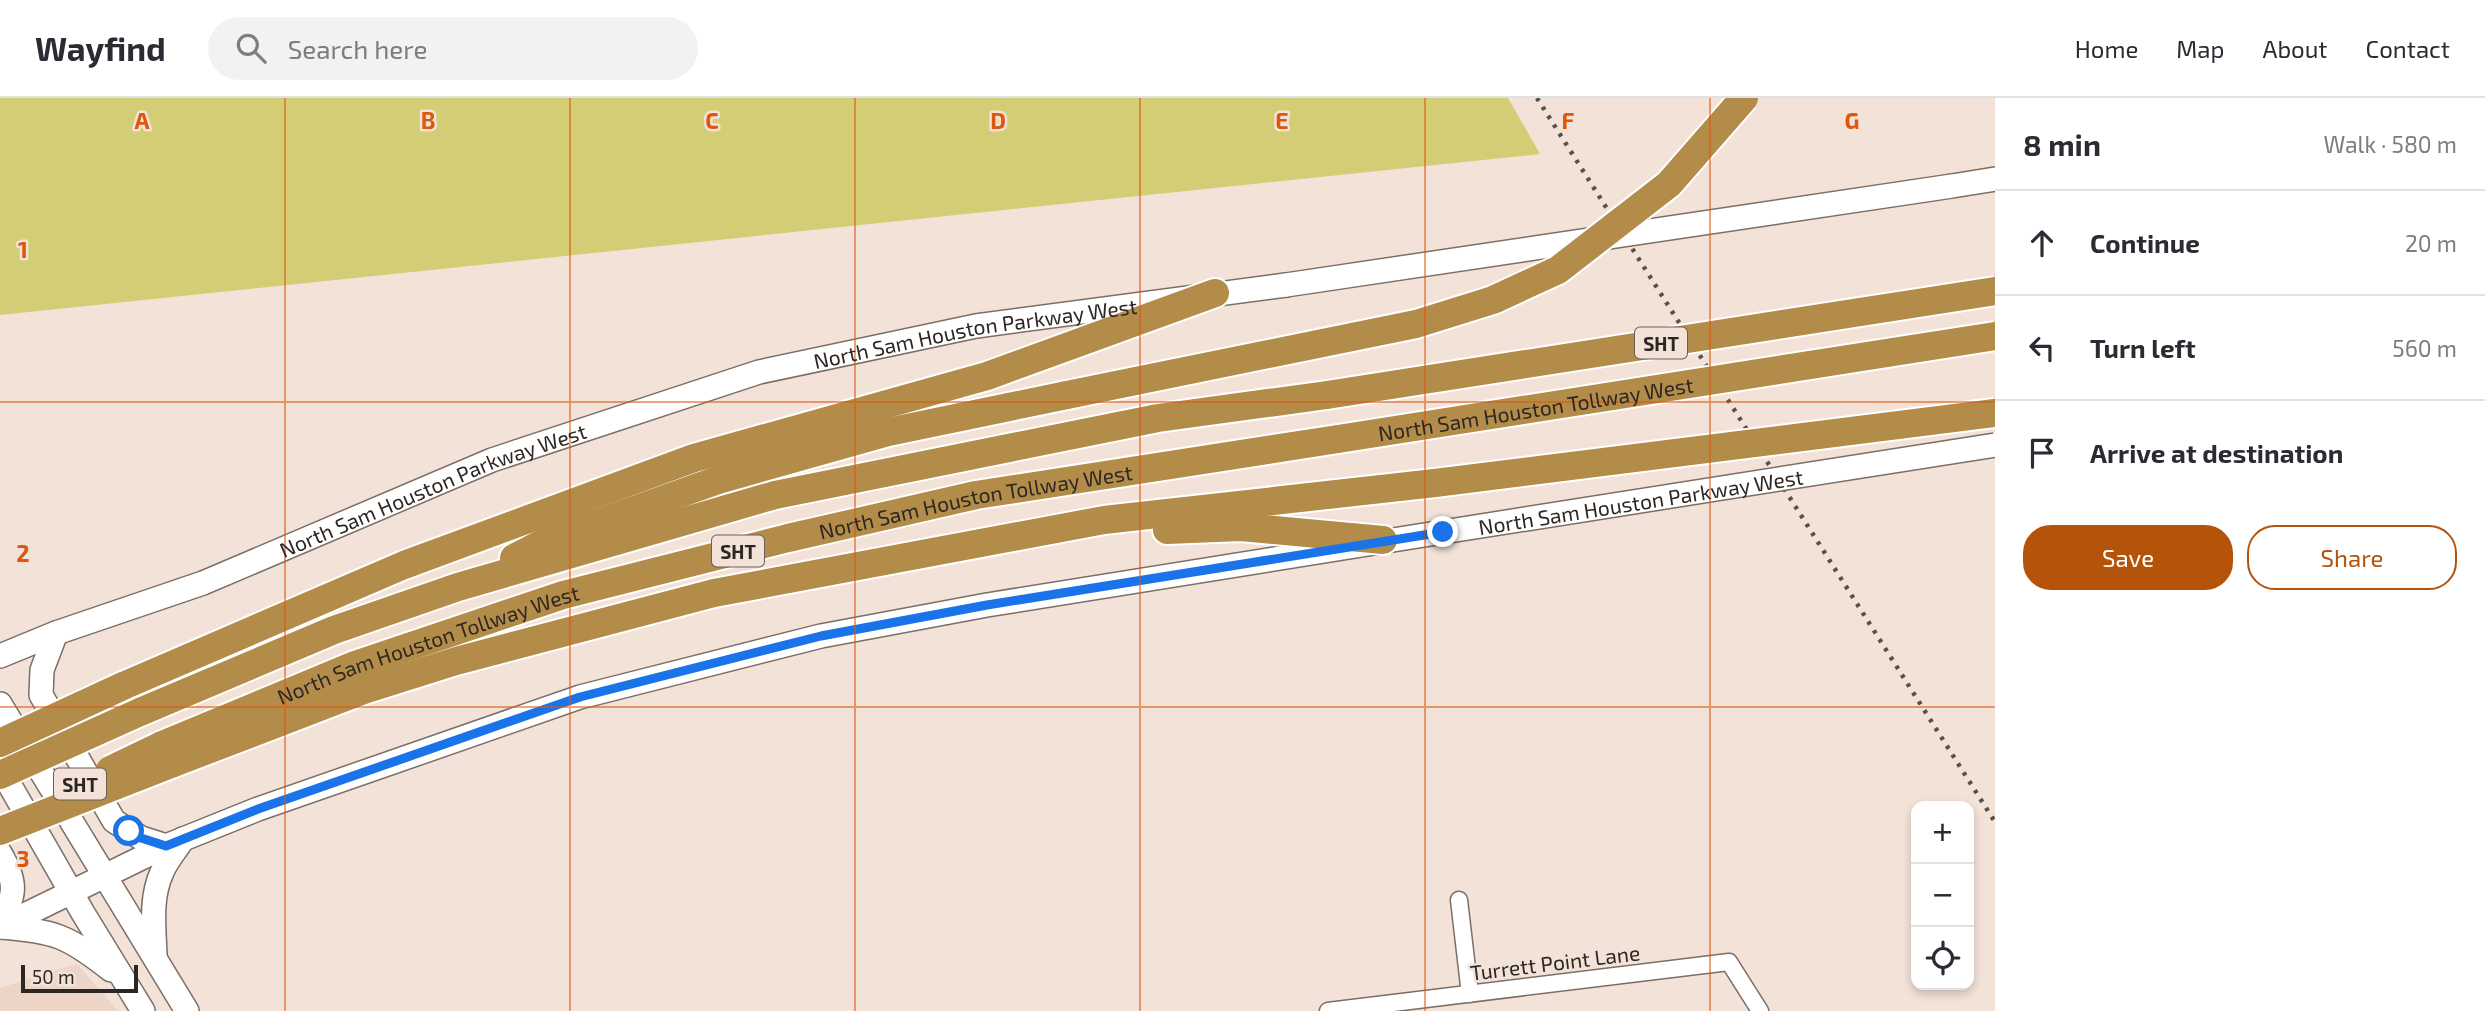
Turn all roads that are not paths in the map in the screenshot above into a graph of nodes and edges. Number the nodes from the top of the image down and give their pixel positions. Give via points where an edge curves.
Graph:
1 (1744, 98) edge
2 (1995, 179) edge
3 (1995, 291) edge
4 (1215, 293) junction
5 (1995, 336) edge
6 (1995, 413) edge
7 (1995, 445) edge
8 (1383, 540) junction
9 (458, 587) junction
10 (57, 633) junction
11 (564, 633) junction
12 (0, 656) edge
13 (0, 704) edge
14 (0, 743) edge
15 (166, 755) junction
16 (0, 768) edge
17 (0, 775) edge
18 (0, 823) edge
19 (0, 831) edge
20 (174, 842) junction
21 (0, 853) edge
22 (104, 875) junction
23 (71, 892) junction
24 (1459, 900) dead end
25 (0, 926) edge
26 (155, 958) junction
27 (123, 979) junction
28 (1470, 993) junction
29 (143, 1011) edge
30 (187, 1011) edge
31 (1328, 1011) edge
32 (1760, 1011) edge

1 - 9 highway, bridge via 1670,184 1558,270 1493,300 1416,324 888,432 718,480 545,542
2 - 4 main road, North Sam Houston Parkway West, bridge
3 - 9 highway, North Sam Houston Tollway West / SHT, bridge via 1158,418 775,495
4 - 10 main road, North Sam Houston Parkway West via 976,326 760,372 492,460 203,583
4 - 14 highway, bridge via 987,376 694,458 404,565
5 - 15 highway, North Sam Houston Tollway West / SHT, bridge via 976,495 788,538 563,595 355,665
6 - 11 highway, bridge via 1104,520 714,593
7 - 8 main road, North Sam Houston Parkway West, bridge
8 - 11 highway via 1241,527 1106,532
8 - 20 main road, North Sam Houston Parkway West via 821,636 580,697
9 - 17 highway, North Sam Houston Tollway West / SHT, bridge via 334,630
10 - 12 main road, North Sam Houston Parkway West
10 - 20 main road via 42,670 41,695 114,821 141,838
11 - 15 highway via 456,661
13 - 22 main road
15 - 18 highway, North Sam Houston Tollway West / SHT, bridge
15 - 19 highway, bridge
16 - 23 main road
20 - 22 main road, North Sam Houston Parkway West
20 - 26 main road via 156,891
21 - 25 main road via 14,894
22 - 23 main road, North Sam Houston Parkway West
22 - 26 main road
23 - 25 main road, North Sam Houston Parkway West
23 - 27 main road
24 - 28 street
25 - 27 main road via 62,936
26 - 30 main road
27 - 29 main road
28 - 31 street, Turrett Point Lane
28 - 32 street, Turrett Point Lane via 1729,962

